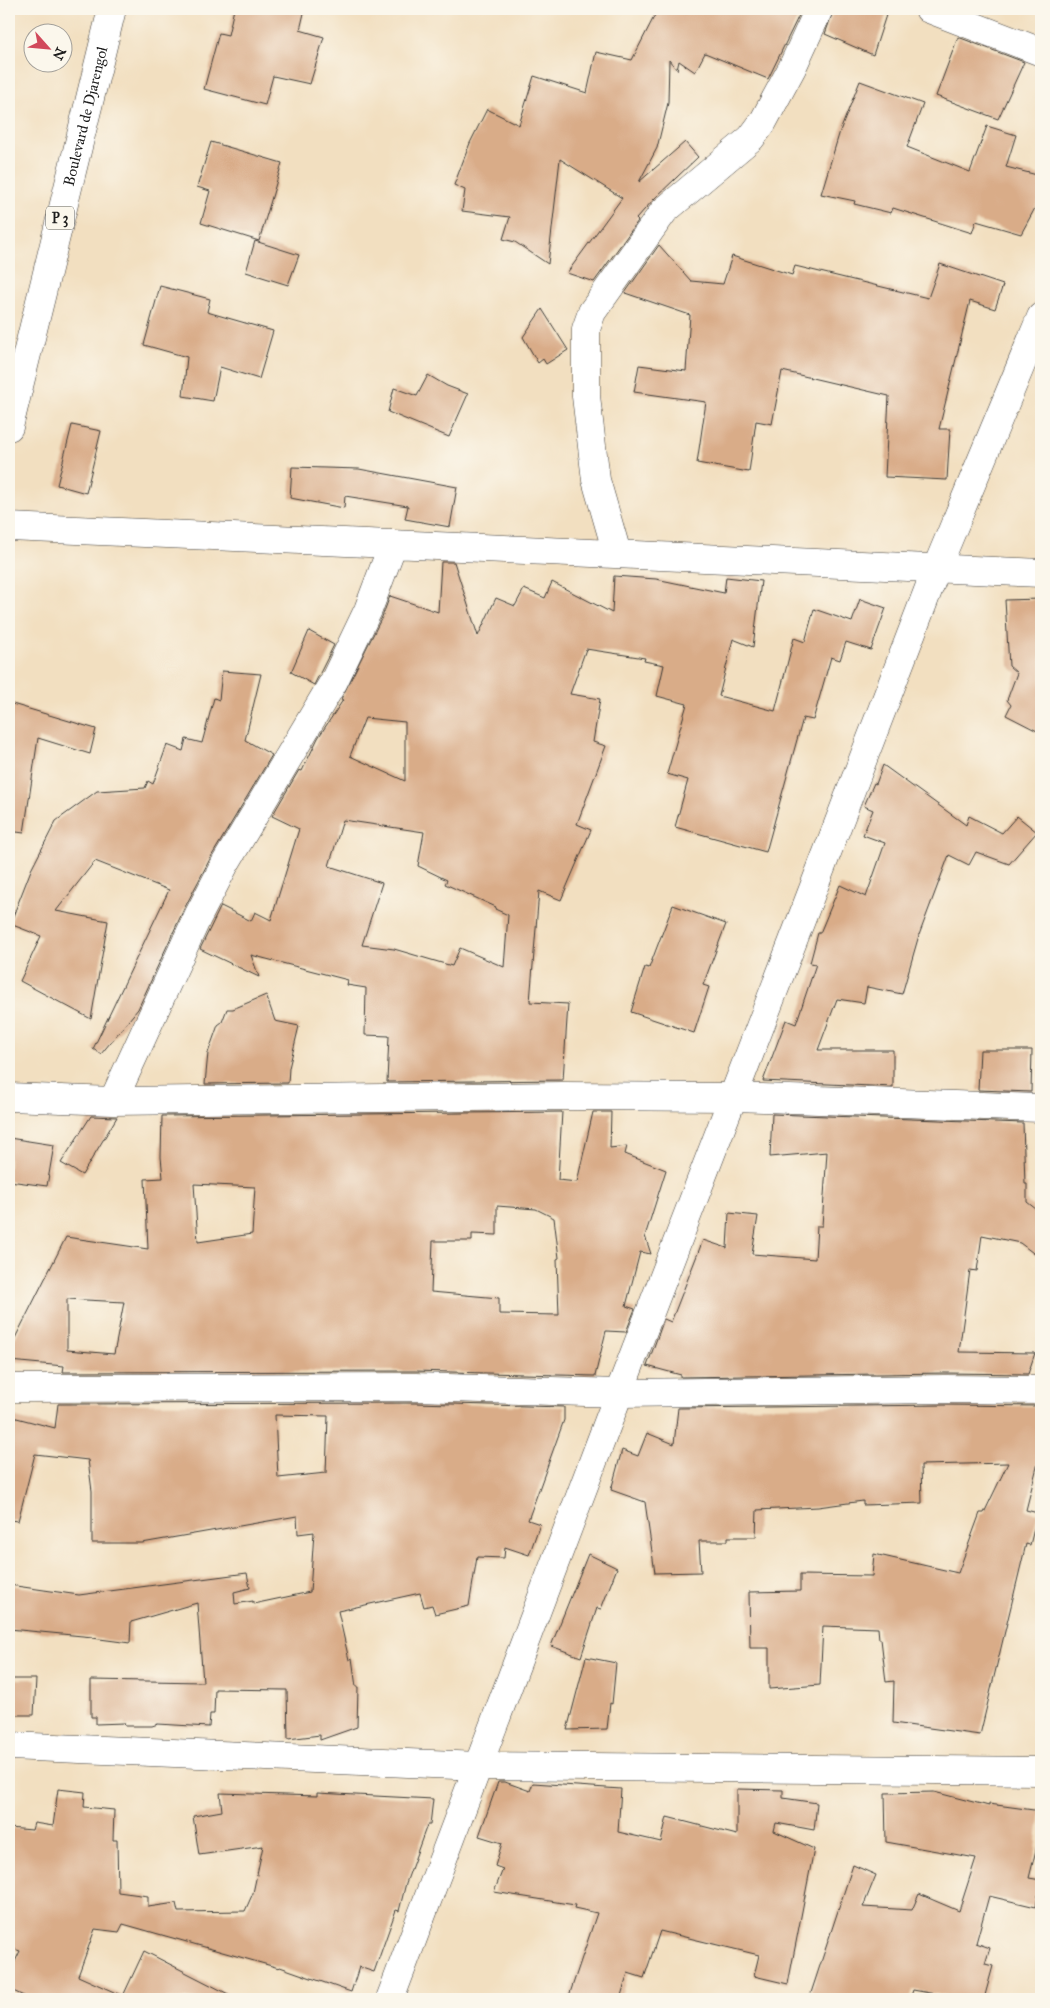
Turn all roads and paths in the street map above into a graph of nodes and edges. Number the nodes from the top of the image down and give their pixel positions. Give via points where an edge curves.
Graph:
1 (112, 9) edge
2 (819, 9) edge
3 (929, 9) edge
4 (1041, 52) edge
5 (1041, 317) edge
6 (9, 427) edge
7 (9, 527) edge
8 (393, 544) junction
9 (616, 554) junction
10 (937, 568) junction
11 (1041, 573) edge
12 (9, 1097) edge
13 (734, 1097) junction
14 (112, 1102) junction
15 (1041, 1108) edge
16 (9, 1388) edge
17 (1041, 1390) edge
18 (619, 1393) junction
19 (9, 1746) edge
20 (479, 1766) junction
21 (1041, 1771) edge
22 (390, 1999) edge

1 - 6 street, Boulevard de Djarengol / P 3
2 - 9 street via 763,122 751,138 664,211 592,312 586,329 586,396 596,480
3 - 4 street
5 - 10 street
7 - 8 street
8 - 9 street
8 - 14 street via 368,610 334,681 198,916
9 - 10 street
10 - 11 street
10 - 13 street
12 - 14 street
13 - 14 street
13 - 15 street
13 - 18 street
16 - 18 street via 415,1387
17 - 18 street
18 - 20 street
19 - 20 street
20 - 21 street
20 - 22 street

